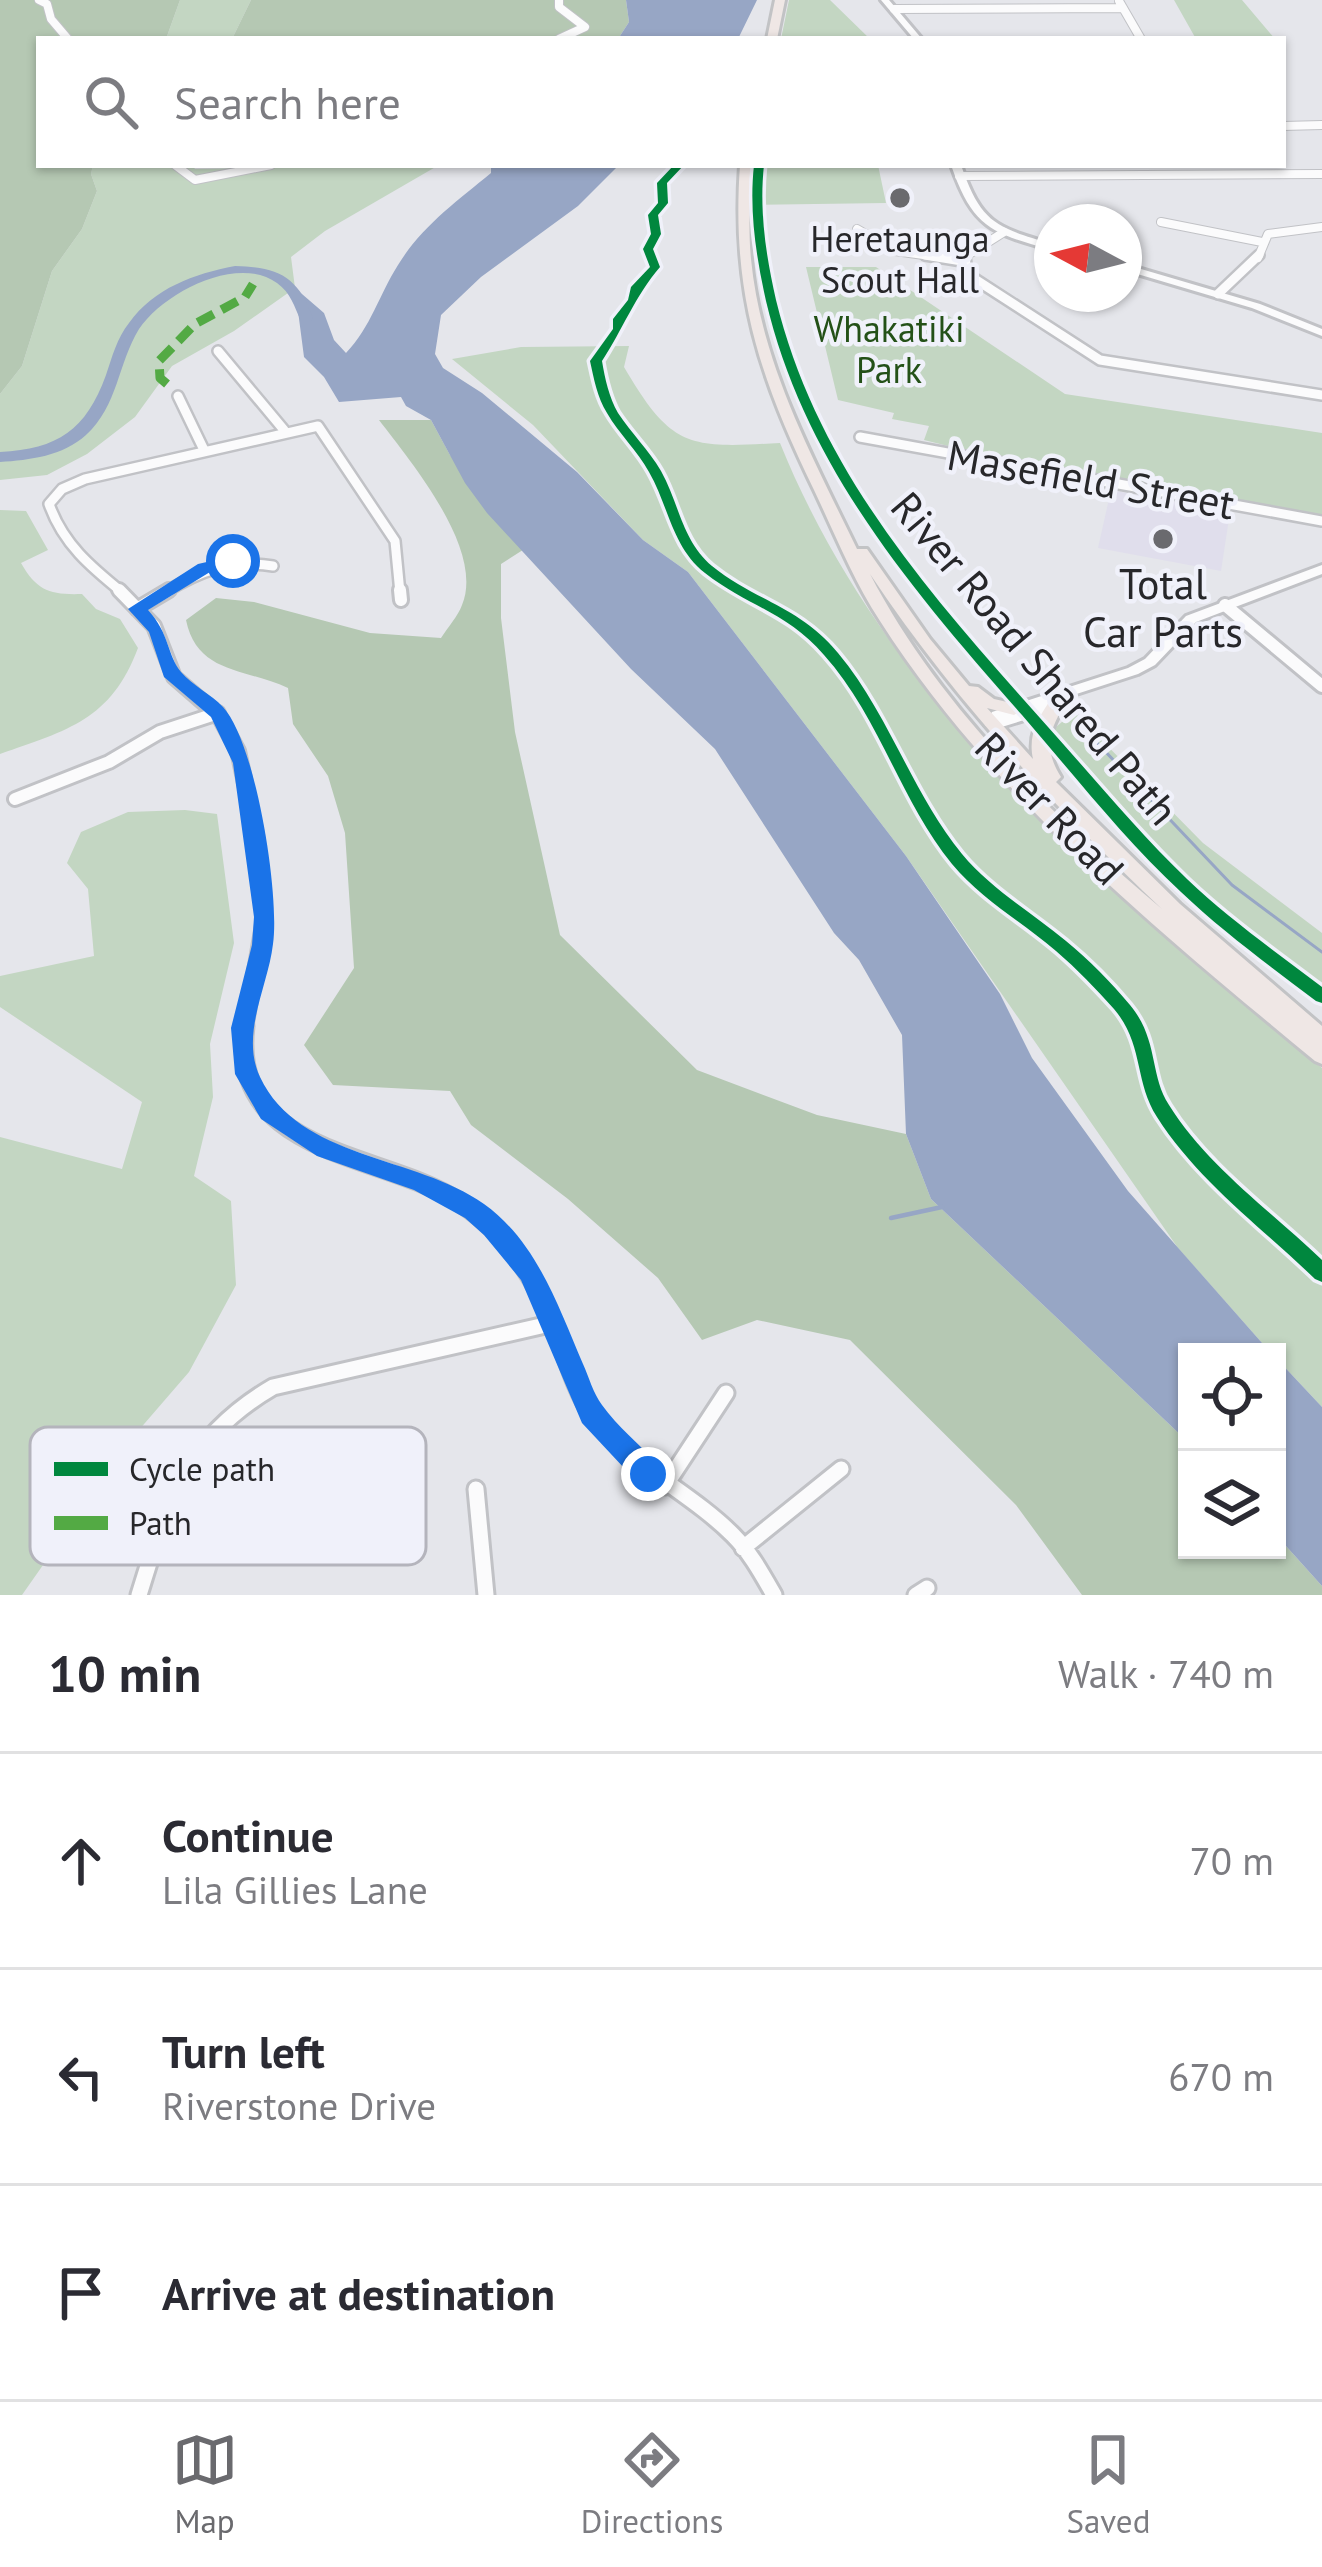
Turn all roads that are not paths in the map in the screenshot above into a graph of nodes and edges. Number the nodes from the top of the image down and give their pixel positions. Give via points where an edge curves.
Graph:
1 (39, 0) edge
2 (559, 0) edge
3 (780, 0) edge
4 (885, 0) edge
5 (1121, 4) edge
6 (894, 9) junction
7 (65, 36) edge
8 (566, 36) edge
9 (773, 36) edge
10 (916, 36) edge
11 (1139, 36) edge
12 (1322, 125) edge
13 (1286, 126) edge
14 (180, 168) edge
15 (260, 168) edge
16 (746, 168) edge
17 (958, 170) edge
18 (1322, 174) edge
19 (1161, 221) dead end
20 (1322, 227) edge
21 (857, 229) dead end
22 (1004, 232) junction
23 (1034, 241) edge
24 (1262, 242) junction
25 (962, 261) junction
26 (1142, 272) edge
27 (1218, 294) junction
28 (1322, 333) edge
29 (218, 351) dead end
30 (1322, 395) edge
31 (178, 396) dead end
32 (284, 430) junction
33 (860, 436) dead end
34 (204, 450) junction
35 (833, 515) junction
36 (1322, 521) edge
37 (273, 566) dead end
38 (1322, 569) edge
39 (872, 591) junction
40 (401, 601) dead end
41 (1225, 605) junction
42 (137, 609) junction
43 (906, 616) junction
44 (1110, 680) junction
45 (1322, 686) edge
46 (1055, 706) junction
47 (1014, 709) junction
48 (218, 713) junction
49 (992, 725) junction
50 (15, 800) dead end
51 (1170, 923) junction
52 (1196, 927) junction
53 (1322, 1038) edge
54 (1322, 1055) edge
55 (554, 1323) junction
56 (726, 1394) dead end
57 (217, 1427) edge
58 (841, 1469) dead end
59 (665, 1486) junction
60 (476, 1489) dead end
61 (743, 1548) junction
62 (149, 1565) edge
63 (140, 1595) edge
64 (486, 1595) edge
65 (774, 1595) edge

1 - 7 street
2 - 8 street via 585,27
3 - 9 highway
4 - 6 street
5 - 6 street
5 - 11 street
6 - 10 street
12 - 13 street
14 - 15 street via 195,180
16 - 35 highway, River Road via 742,247 755,323 786,421
17 - 18 street
17 - 22 street via 974,212
19 - 24 street
20 - 24 street via 1276,230
21 - 25 street via 896,251
22 - 23 street
22 - 25 street
24 - 27 street via 1257,260
25 - 30 street via 978,283 1100,360
26 - 27 street
27 - 28 street
29 - 32 street
31 - 34 street
32 - 34 street
32 - 40 street via 318,426 333,443 395,541
33 - 36 street, Masefield Street
34 - 42 street via 75,482 50,503 76,549
35 - 39 highway, River Road
35 - 43 highway, River Road
37 - 42 street via 208,566
38 - 41 street
39 - 49 highway via 970,714
39 - 51 highway, River Road via 1001,763
41 - 44 street via 1187,621 1150,662
41 - 45 street
42 - 48 street via 157,631 176,680
43 - 47 highway via 978,697
43 - 49 highway, River Road
44 - 46 street
44 - 47 street
46 - 49 street
46 - 52 highway via 1038,738 1046,768
47 - 49 street
48 - 50 street
48 - 55 street via 243,763 264,917 242,1028 257,1094 293,1132 474,1210 514,1248
49 - 51 highway via 996,743
49 - 52 highway, River Road
51 - 54 highway, River Road
52 - 53 highway, River Road
55 - 57 street via 273,1387
55 - 59 street via 591,1414
56 - 59 street
58 - 61 street
59 - 61 street
60 - 64 street
61 - 65 street
62 - 63 street

